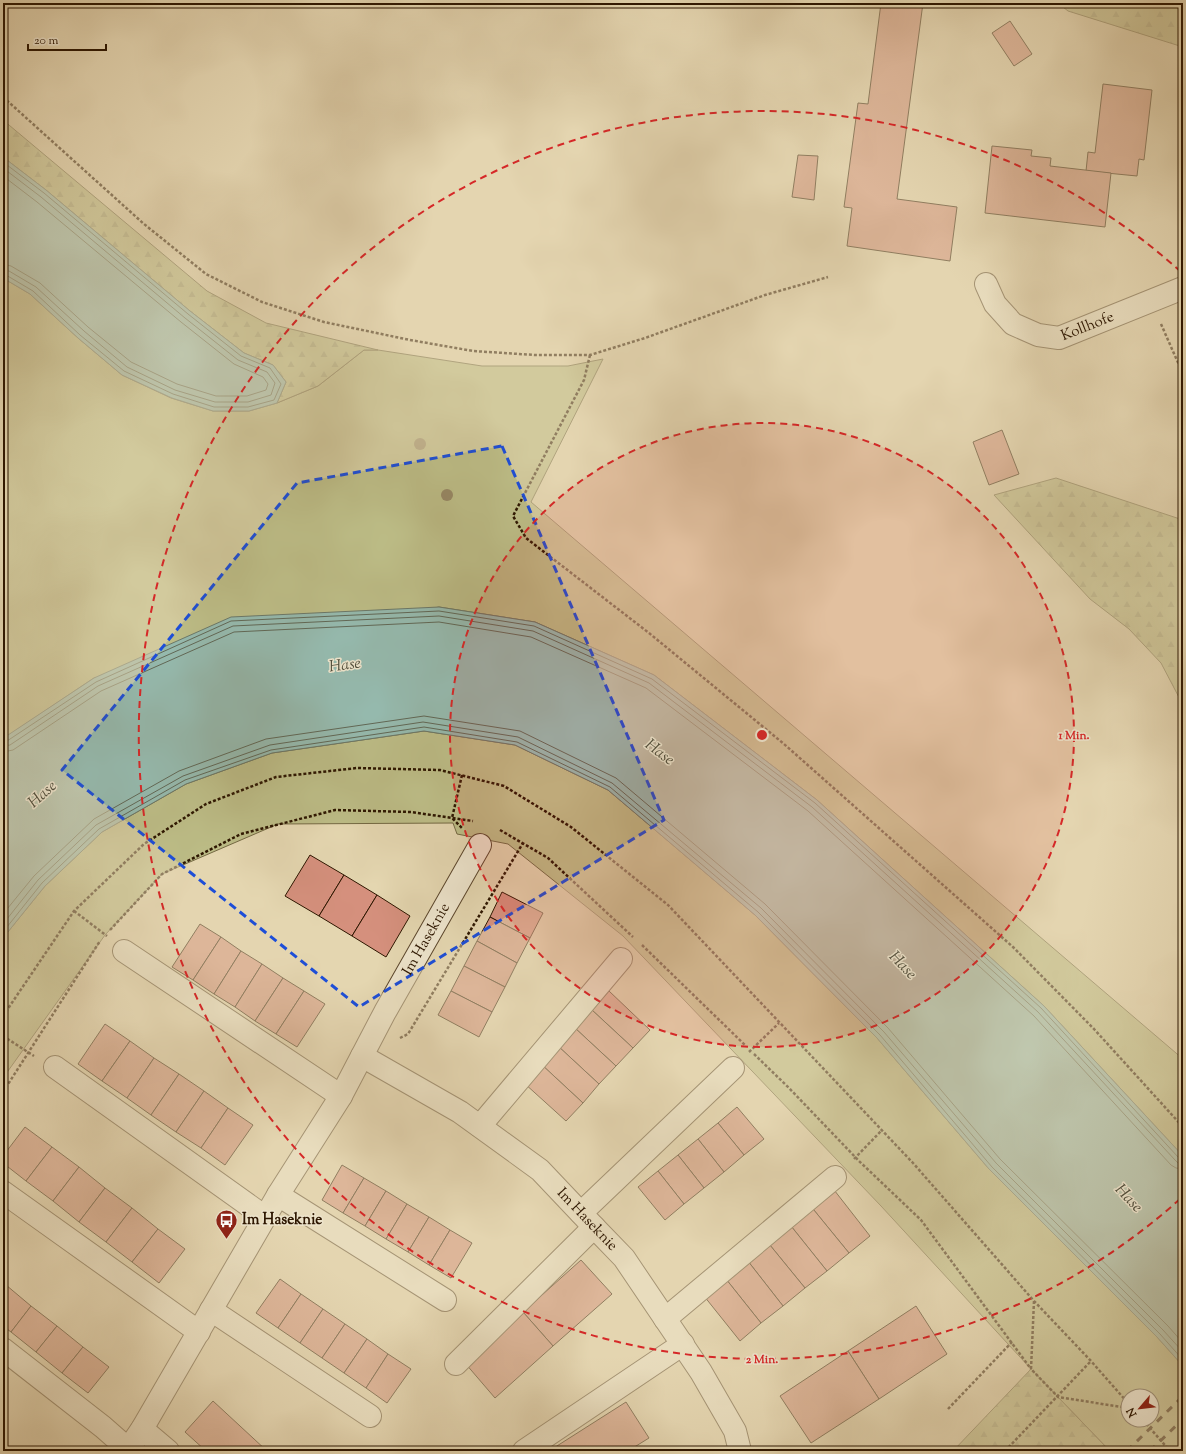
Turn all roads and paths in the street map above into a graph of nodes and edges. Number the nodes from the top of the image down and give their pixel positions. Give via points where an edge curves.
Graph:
1 (3, 97) edge
2 (828, 277) dead end
3 (986, 284) dead end
4 (1183, 288) edge
5 (1151, 300) junction
6 (590, 355) junction
7 (1183, 374) edge
8 (462, 775) junction
9 (452, 818) junction
10 (475, 822) dead end
11 (497, 828) dead end
12 (523, 843) junction
13 (480, 845) dead end
14 (74, 911) junction
15 (105, 935) junction
16 (124, 951) joint
17 (621, 959) dead end
18 (3, 1016) edge
19 (779, 1023) junction
20 (3, 1036) edge
21 (751, 1051) junction
22 (28, 1053) junction
23 (362, 1056) junction
24 (55, 1067) joint
25 (733, 1068) joint
26 (3, 1092) edge
27 (340, 1096) junction
28 (480, 1126) junction
29 (1183, 1127) edge
30 (882, 1130) junction
31 (855, 1158) junction
32 (836, 1177) dead end
33 (3, 1192) edge
34 (278, 1195) junction
35 (265, 1217) junction
36 (588, 1220) junction
37 (446, 1300) dead end
38 (1034, 1301) junction
39 (211, 1310) junction
40 (665, 1319) junction
41 (199, 1332) junction
42 (1012, 1342) junction
43 (683, 1344) junction
44 (3, 1349) edge
45 (1091, 1361) junction
46 (456, 1364) dead end
47 (1032, 1369) junction
48 (1120, 1394) edge
49 (1058, 1397) junction
50 (1120, 1407) edge
51 (948, 1410) dead end
52 (370, 1416) dead end
53 (1150, 1428) edge
54 (142, 1429) junction
55 (127, 1450) edge
56 (168, 1451) edge
57 (524, 1451) edge
58 (740, 1451) edge
59 (1005, 1451) edge
60 (1170, 1451) edge

1 - 6 path via 144,224 206,274 262,302 324,322 473,351
2 - 6 path via 765,295
3 - 5 street, Kollhofe via 995,304 1013,324 1038,335 1059,338
4 - 5 street, Kollhofe
5 - 7 path
6 - 29 path via 584,380 513,516 526,538 649,633 784,744 1013,947 1094,1029
8 - 9 path
8 - 14 path via 440,770 357,768 276,777 206,804 144,844
8 - 19 path via 504,786 571,827 668,905
9 - 10 path
9 - 15 path via 411,812 335,810 241,834 162,874
11 - 12 path
12 - 21 path via 548,858
12 - 23 path via 408,1034
13 - 23 street, Im Haseknie
14 - 15 path
14 - 18 path
15 - 16 path
15 - 22 path
16 - 27 street
17 - 28 street
19 - 21 path
19 - 30 path
20 - 22 path
21 - 25 path
21 - 31 path
22 - 24 path
22 - 26 path
23 - 27 street, Im Haseknie
23 - 28 street, Im Haseknie
24 - 35 street
25 - 36 street
27 - 34 street, Im Haseknie
28 - 36 street, Im Haseknie via 540,1170
30 - 31 path
30 - 38 path
31 - 42 path via 921,1220
32 - 40 street
33 - 41 street
34 - 35 street, Im Haseknie
34 - 37 street
35 - 39 street, Im Haseknie
36 - 40 street, Im Haseknie via 624,1258
36 - 46 street
38 - 45 path
38 - 47 path
39 - 41 street, Im Haseknie
39 - 52 street
40 - 43 street, Im Haseknie
41 - 54 street, Im Haseknie
42 - 47 path
42 - 51 path
43 - 57 street
43 - 58 street, Im Haseknie via 735,1431
44 - 55 street via 103,1427
45 - 48 path
45 - 49 path
47 - 49 path
49 - 50 path
49 - 59 path
53 - 60 path
54 - 55 street, Im Haseknie
54 - 56 street

